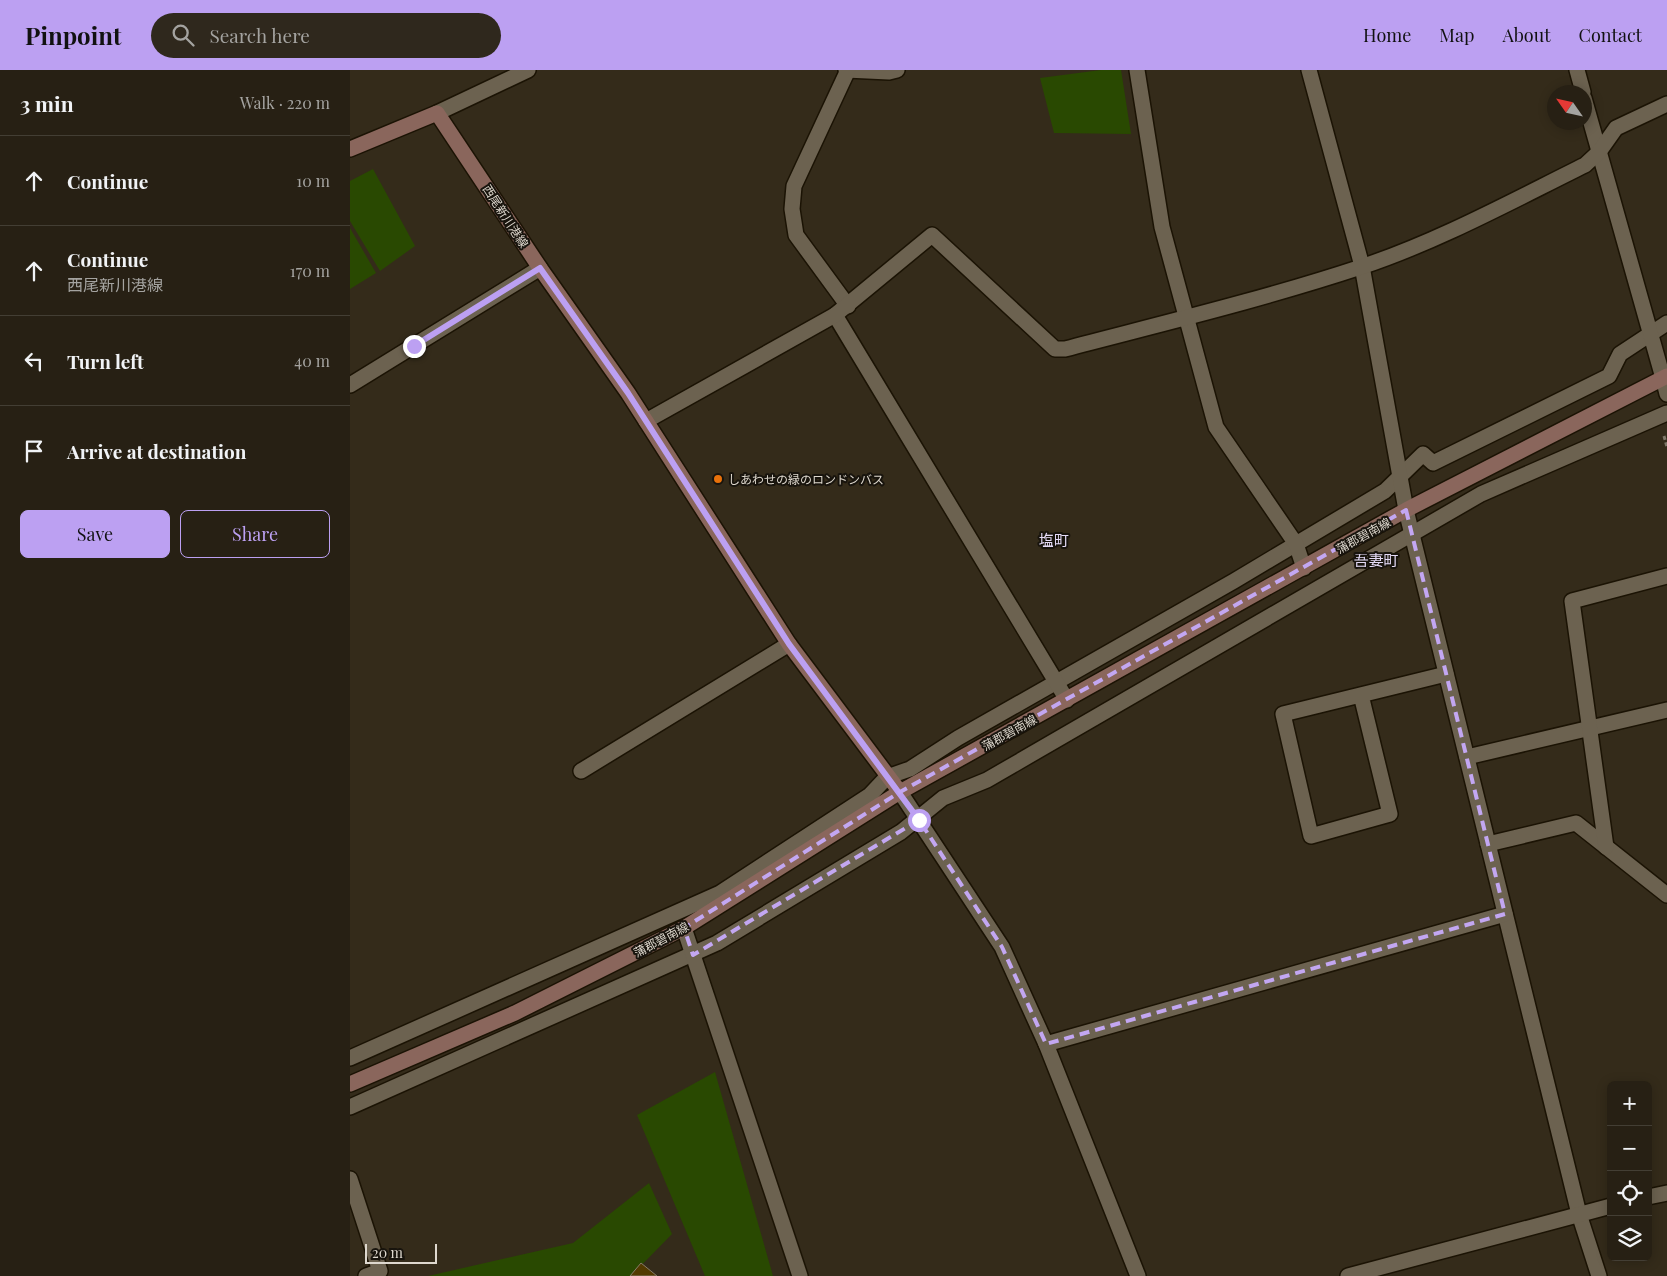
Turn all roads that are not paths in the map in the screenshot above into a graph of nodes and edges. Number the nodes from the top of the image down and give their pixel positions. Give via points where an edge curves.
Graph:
1 (528, 70) edge
2 (847, 70) edge
3 (897, 70) edge
4 (1137, 70) edge
5 (1309, 70) edge
6 (1577, 70) edge
7 (1581, 85) edge
8 (1667, 104) edge
9 (437, 113) junction
10 (1592, 127) edge
11 (350, 149) edge
12 (1599, 152) junction
13 (1362, 266) junction
14 (540, 268) junction
15 (841, 310) junction
16 (1186, 318) junction
17 (1667, 323) edge
18 (1650, 334) junction
19 (1665, 377) edge
20 (350, 385) edge
21 (1667, 394) edge
22 (1667, 413) edge
23 (646, 421) junction
24 (1401, 476) junction
25 (1406, 510) junction
26 (1413, 536) junction
27 (1296, 544) junction
28 (1304, 568) junction
29 (1667, 576) edge
30 (789, 644) junction
31 (1446, 674) junction
32 (1058, 682) junction
33 (1361, 695) junction
34 (1067, 700) junction
35 (1667, 710) edge
36 (1590, 728) junction
37 (1467, 757) junction
38 (581, 771) dead end
39 (887, 777) junction
40 (900, 792) junction
41 (919, 820) junction
42 (1488, 844) junction
43 (1606, 847) junction
44 (1667, 895) edge
45 (1505, 914) junction
46 (684, 928) junction
47 (692, 954) junction
48 (1046, 1044) junction
49 (350, 1058) edge
50 (350, 1084) edge
51 (350, 1108) edge
52 (350, 1179) edge
53 (1667, 1193) edge
54 (1652, 1196) edge
55 (1607, 1207) edge
56 (1579, 1214) junction
57 (366, 1276) edge
58 (800, 1276) edge
59 (1138, 1276) edge
60 (1348, 1276) edge
61 (1599, 1276) edge

1 - 9 street
2 - 3 street
2 - 15 street via 794,186 792,210 796,235
4 - 16 street via 1162,227
5 - 13 street
6 - 7 street
8 - 12 street via 1616,128
9 - 11 main road
9 - 14 main road, 西尾新川港線
10 - 12 street
12 - 13 street via 1585,165 1435,238
12 - 18 street
13 - 16 street
13 - 24 street
14 - 20 street
14 - 23 main road, 西尾新川港線
15 - 16 street via 932,235 1055,349
15 - 23 street
15 - 32 street
16 - 27 street via 1216,427
17 - 18 street
18 - 19 street
18 - 24 street via 1620,354 1609,376 1434,463 1424,454
19 - 21 street
19 - 25 main road, 蒲郡碧南線
22 - 26 street via 1481,494
23 - 30 main road, 西尾新川港線
24 - 25 street
24 - 27 street via 1385,491
25 - 26 street
25 - 28 main road, 蒲郡碧南線
26 - 31 street
26 - 41 street via 987,780 943,798
27 - 28 street
27 - 32 street
28 - 34 main road, 蒲郡碧南線
29 - 36 street via 1572,601
30 - 38 street
30 - 39 main road, 西尾新川港線
31 - 33 street
31 - 37 street
32 - 34 street
32 - 39 street via 910,769
33 - 33 street via 1283,714 1311,836 1390,814
34 - 40 main road, 蒲郡碧南線
35 - 36 street
36 - 37 street
36 - 43 street
37 - 42 street
39 - 40 main road, 西尾新川港線
39 - 49 street via 870,795 720,893
40 - 41 street
40 - 46 main road, 蒲郡碧南線
41 - 47 street via 717,943
41 - 48 street via 1002,947
42 - 43 street via 1576,823
42 - 45 street
43 - 44 street
45 - 48 street
45 - 56 street
46 - 47 street
46 - 50 main road, 蒲郡碧南線 via 516,1013
47 - 51 street
47 - 58 street
48 - 59 street
52 - 57 street via 380,1271
53 - 54 street
55 - 56 street
56 - 60 street
56 - 61 street

